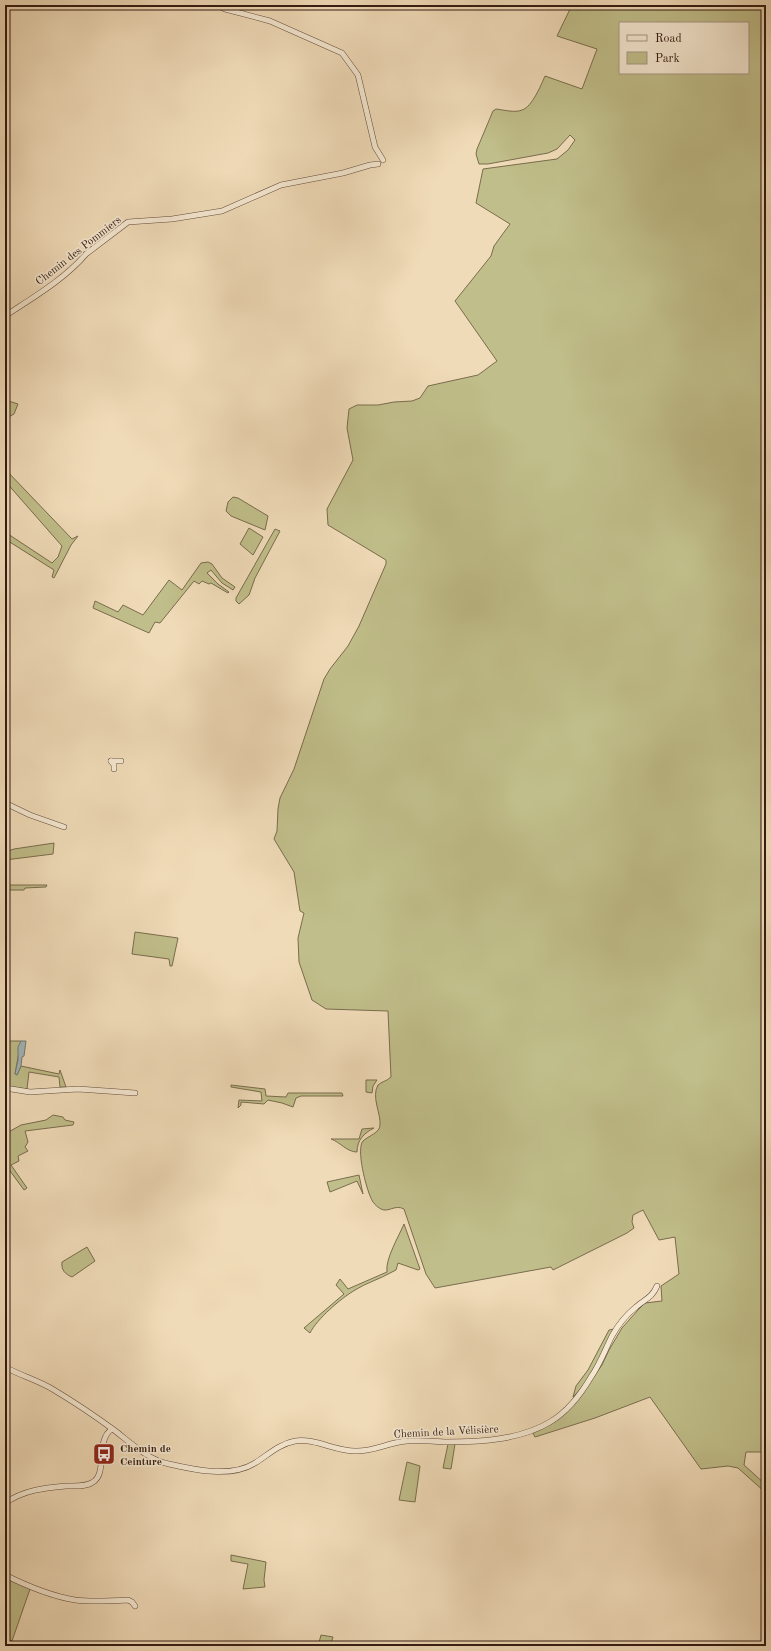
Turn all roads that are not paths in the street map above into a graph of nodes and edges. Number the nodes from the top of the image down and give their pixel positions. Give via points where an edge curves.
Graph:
1 (217, 5) edge
2 (383, 160) dead end
3 (378, 164) dead end
4 (5, 316) edge
5 (121, 761) dead end
6 (114, 770) dead end
7 (5, 803) edge
8 (64, 827) dead end
9 (5, 1088) edge
10 (135, 1093) dead end
11 (657, 1286) dead end
12 (5, 1367) edge
13 (112, 1429) junction
14 (5, 1503) edge
15 (5, 1575) edge
16 (135, 1606) dead end

1 - 2 street via 270,21 342,53 358,75 375,147
3 - 4 street, Chemin des Pommiers via 281,185 222,211 172,219 128,222 43,291
5 - 6 street via 111,761
7 - 8 street
9 - 10 street via 30,1092 78,1089
11 - 13 street, Chemin de la Vélisière via 654,1294 636,1307 618,1327 590,1379 569,1406 550,1422 522,1434 466,1441 406,1441 366,1451 349,1451 307,1441 296,1441 280,1446 254,1464 226,1471 168,1464 141,1451
12 - 13 street, Chemin de la Vélisière via 47,1386
13 - 14 street via 102,1448 99,1476 92,1483 31,1490
15 - 16 street via 67,1598 91,1601 128,1600

